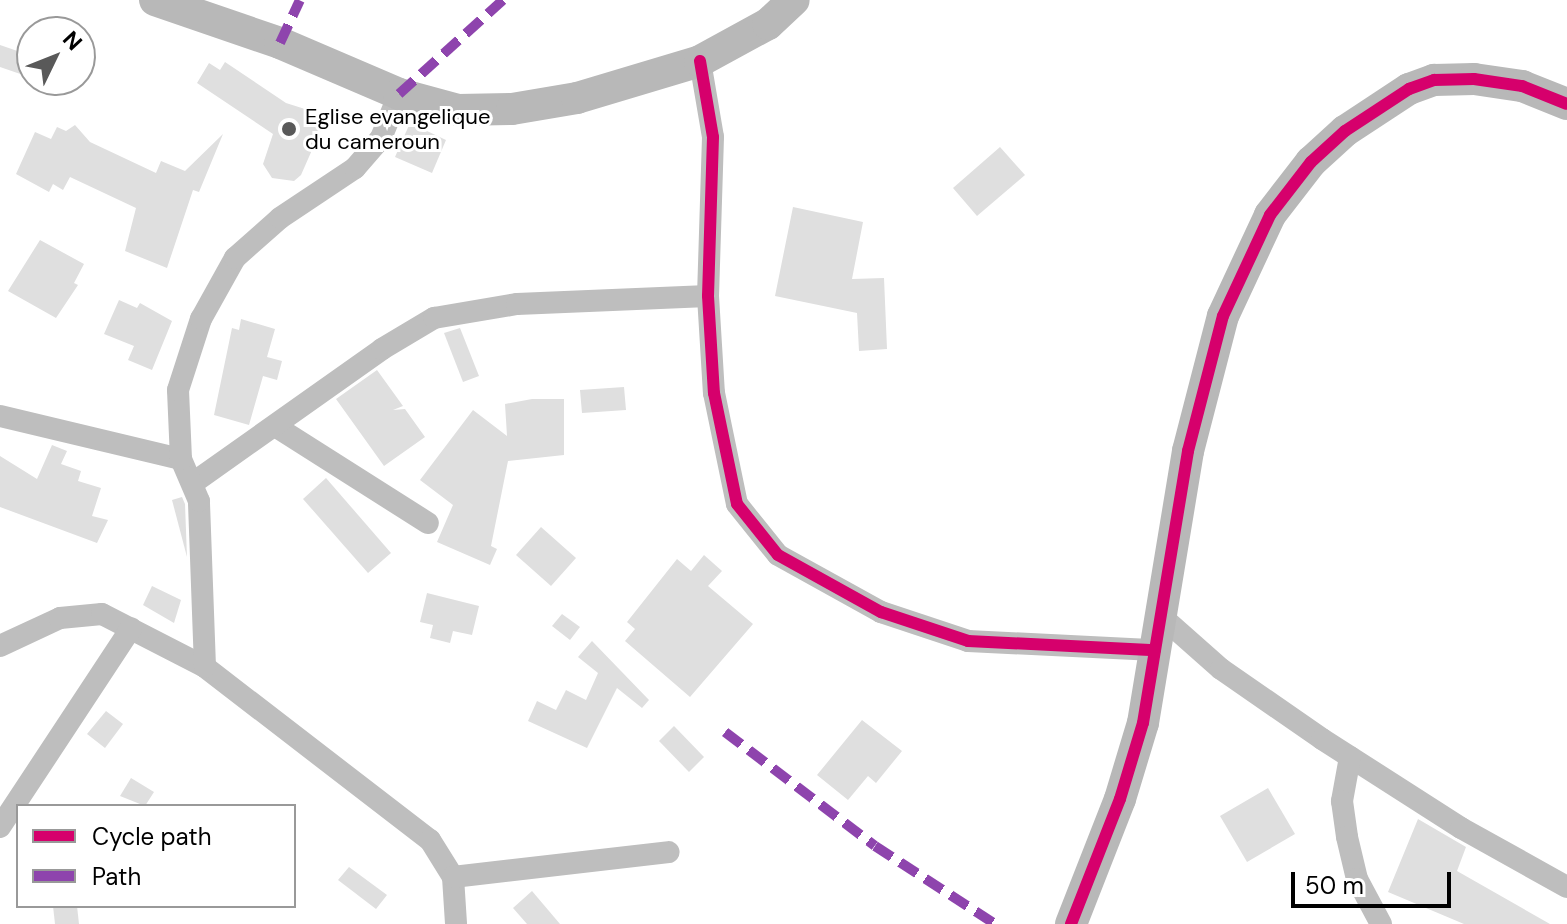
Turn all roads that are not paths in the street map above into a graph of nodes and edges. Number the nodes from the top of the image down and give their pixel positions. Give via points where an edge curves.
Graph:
1 (155, 0) edge
2 (794, 0) edge
3 (700, 61) junction
4 (399, 94) junction
5 (1567, 104) edge
6 (708, 296) junction
7 (0, 416) edge
8 (275, 426) junction
9 (181, 459) junction
10 (193, 483) junction
11 (428, 523) dead end
12 (1161, 616) junction
13 (131, 628) junction
14 (0, 646) edge
15 (1155, 650) junction
16 (205, 667) junction
17 (1350, 757) junction
18 (0, 827) edge
19 (669, 852) dead end
20 (453, 877) junction
21 (1567, 887) edge
22 (456, 924) edge
23 (1071, 924) edge
24 (1381, 924) edge

1 - 4 street via 280,43
2 - 3 street via 768,24
3 - 4 street via 577,98 512,109 458,110
3 - 6 street via 713,137
4 - 9 street via 381,138 355,168 280,218 235,258 201,319 178,390
5 - 12 street via 1522,86 1434,80 1378,107 1311,162 1270,215 1223,316 1188,451
6 - 8 street via 517,304 434,318
6 - 15 street via 714,393 737,504 778,555 881,612 968,641
7 - 9 street
8 - 10 street
8 - 11 street
9 - 10 street
10 - 16 street via 199,501
12 - 15 street
12 - 17 street via 1221,669
13 - 14 street via 102,614 80,613
13 - 16 street
13 - 18 street
15 - 23 street via 1135,758
16 - 20 street via 430,840
17 - 21 street
17 - 24 street via 1342,801 1347,837 1357,879
19 - 20 street
20 - 22 street

